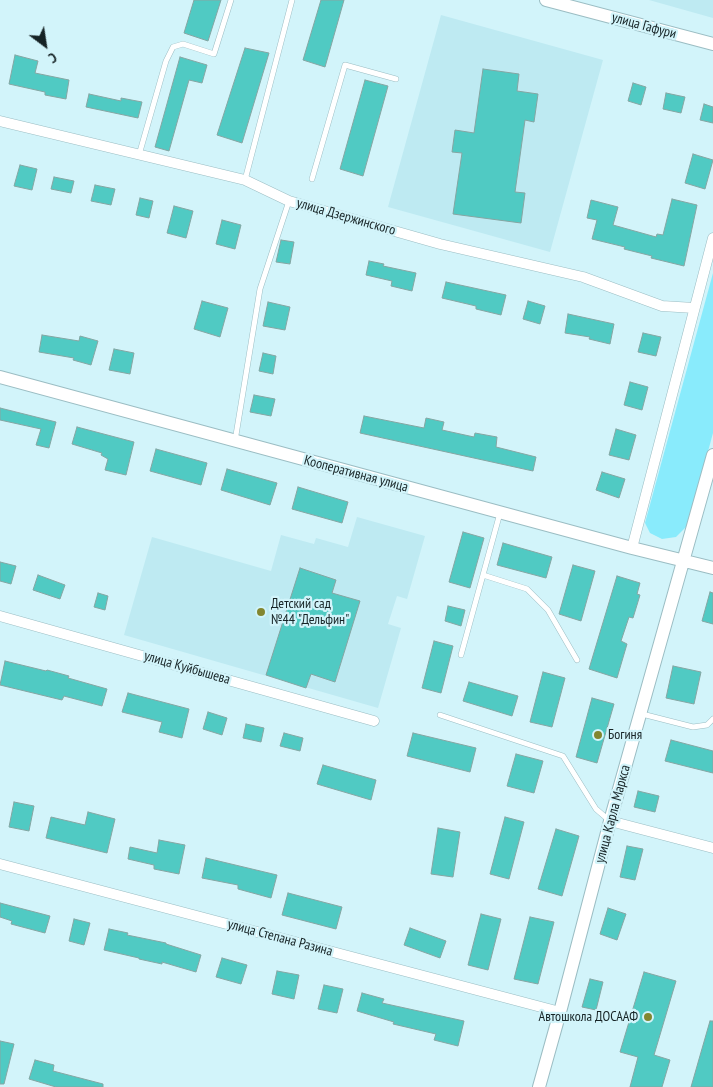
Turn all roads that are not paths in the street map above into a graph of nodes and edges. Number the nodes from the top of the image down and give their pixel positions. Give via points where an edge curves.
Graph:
1 (231, 0) edge
2 (292, 0) edge
3 (546, 0) edge
4 (713, 44) edge
5 (396, 79) dead end
6 (0, 121) edge
7 (139, 156) junction
8 (312, 179) dead end
9 (245, 180) junction
10 (289, 201) junction
11 (713, 238) edge
12 (694, 308) junction
13 (0, 377) edge
14 (235, 441) junction
15 (713, 455) edge
16 (501, 512) junction
17 (632, 548) junction
18 (684, 561) junction
19 (713, 568) edge
20 (483, 575) junction
21 (0, 616) edge
22 (461, 656) dead end
23 (577, 660) dead end
24 (641, 713) junction
25 (440, 715) dead end
26 (713, 719) edge
27 (374, 721) dead end
28 (610, 821) junction
29 (713, 848) edge
30 (0, 864) edge
31 (560, 1012) junction
32 (539, 1087) edge

1 - 7 lane via 214,54 183,44 173,47 166,61
2 - 9 lane
3 - 4 street, улица Гафури
5 - 8 lane via 345,65
6 - 7 street, улица Дзержинского
7 - 9 street, улица Дзержинского
9 - 10 street, улица Дзержинского
10 - 12 street, улица Дзержинского via 440,244 583,277 662,306
10 - 14 lane via 260,289
11 - 12 street
12 - 17 street
13 - 14 street, Кооперативная улица
14 - 16 street, Кооперативная улица
15 - 18 street, улица Карла Маркса
16 - 17 street, Кооперативная улица
16 - 20 lane
17 - 18 street, Кооперативная улица
18 - 19 street, Кооперативная улица
18 - 24 street, улица Карла Маркса
20 - 22 lane
20 - 23 lane via 527,589 548,610
21 - 27 street, улица Куйбышева
24 - 26 lane via 693,727 707,725
24 - 28 street, улица Карла Маркса
25 - 28 lane via 562,756 596,809
28 - 29 street
28 - 31 street, улица Карла Маркса
30 - 31 street, улица Степана Разина
31 - 32 street, улица Карла Маркса

